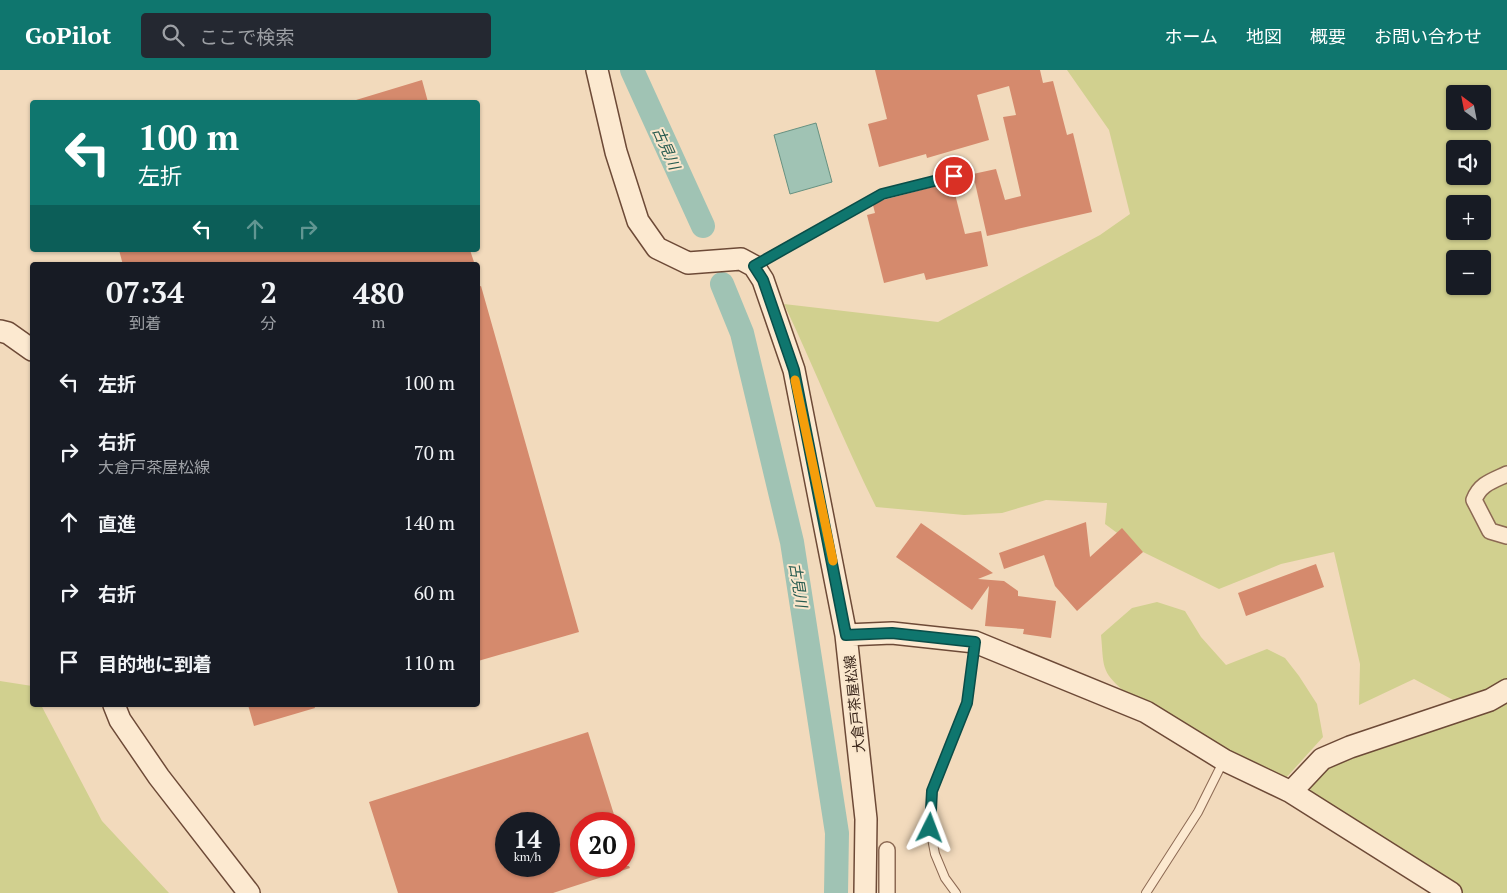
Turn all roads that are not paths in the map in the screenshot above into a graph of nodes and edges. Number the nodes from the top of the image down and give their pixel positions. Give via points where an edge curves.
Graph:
1 (597, 70) edge
2 (954, 176) dead end
3 (754, 266) junction
4 (0, 330) edge
5 (30, 349) edge
6 (1507, 474) edge
7 (1507, 536) edge
8 (846, 635) junction
9 (975, 642) junction
10 (1507, 690) edge
11 (115, 707) edge
12 (1224, 760) junction
13 (1291, 792) junction
14 (887, 850) dead end
15 (249, 893) edge
16 (865, 893) edge
17 (887, 893) edge
18 (956, 893) edge
19 (1146, 893) edge
20 (1451, 893) edge

1 - 3 street via 616,152 638,221 657,248 688,263 741,259
2 - 3 lane via 882,194
3 - 8 street, 大倉戸茶屋松線 via 763,280 794,370
4 - 5 street
6 - 7 street via 1486,483 1477,491 1474,500 1490,531
8 - 9 street via 892,633
8 - 16 street, 大倉戸茶屋松線 via 866,819
9 - 12 street via 1146,712
9 - 18 lane via 967,703 932,791 930,828 935,854 944,878
10 - 13 street via 1490,700 1322,759
11 - 15 street via 120,720 159,777
12 - 13 street
12 - 19 lane via 1198,812
13 - 20 street
14 - 17 street

